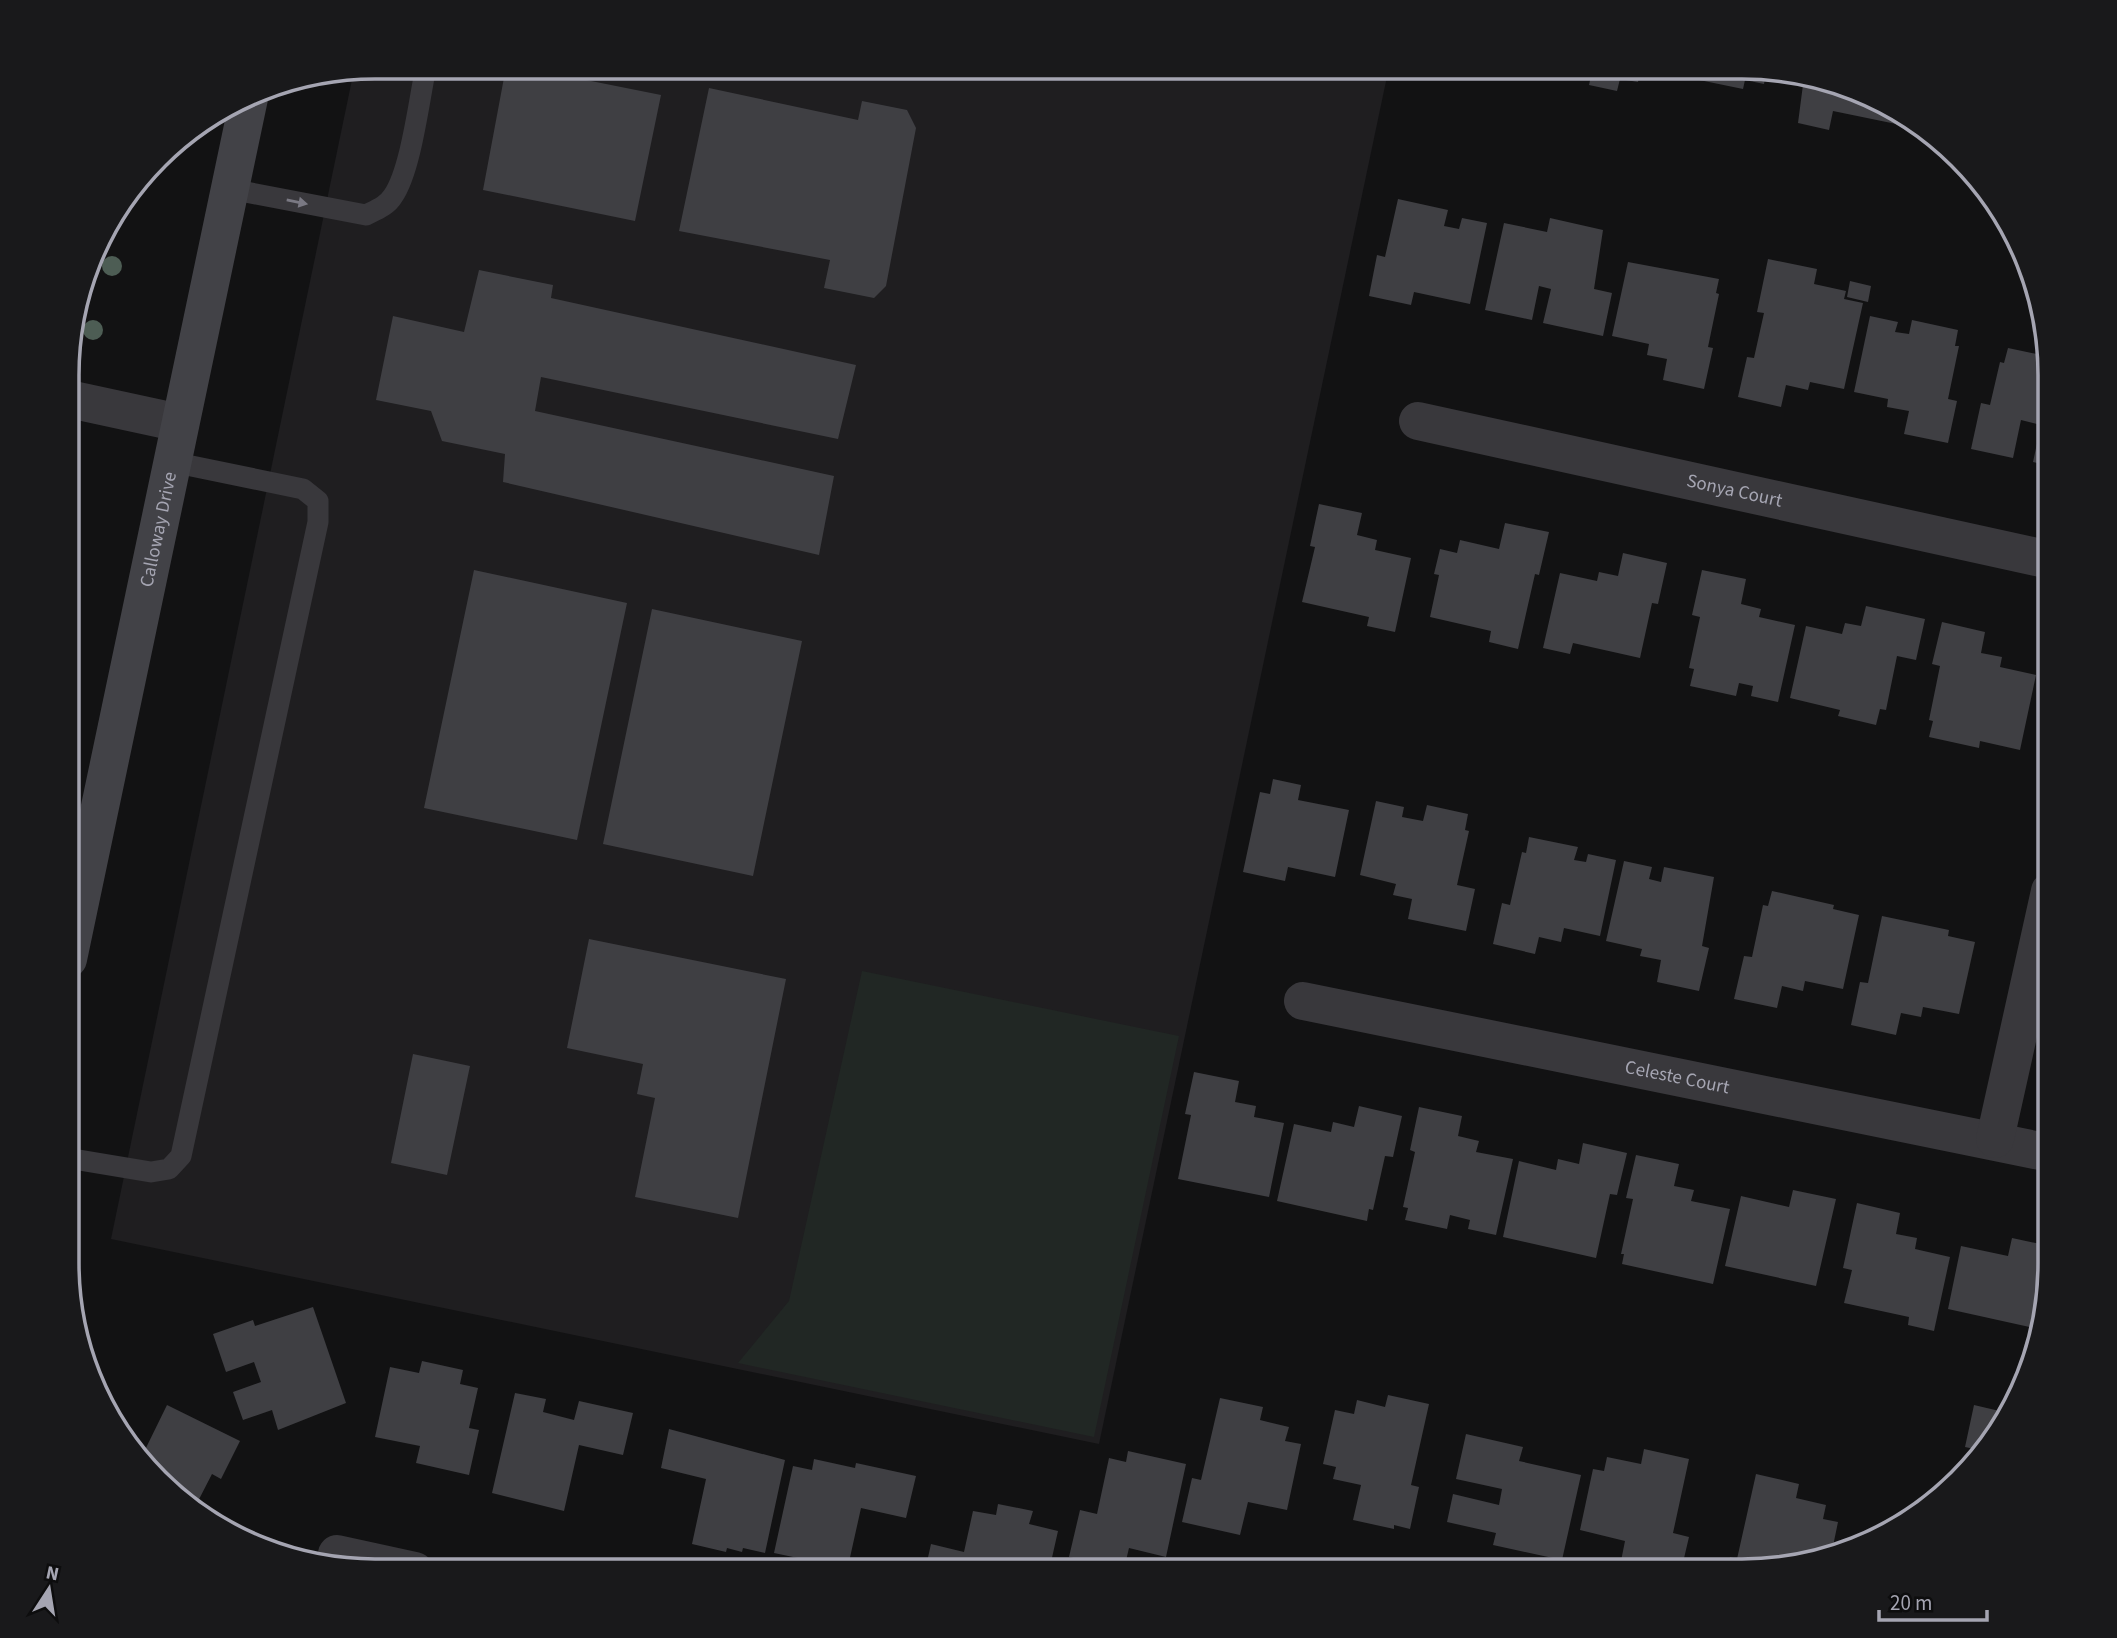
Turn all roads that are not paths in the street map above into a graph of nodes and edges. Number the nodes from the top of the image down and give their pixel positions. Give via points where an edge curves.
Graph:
1 (422, 79) edge
2 (247, 108) edge
3 (230, 189) junction
4 (79, 401) edge
5 (1418, 421) dead end
6 (180, 422) junction
7 (172, 462) junction
8 (2038, 558) edge
9 (79, 906) edge
10 (2038, 945) edge
11 (1303, 1001) dead end
12 (1995, 1139) junction
13 (2038, 1150) edge
14 (79, 1160) edge
15 (337, 1554) dead end
16 (360, 1559) edge

3 -> 1 lane via 366,215 382,208 393,197 403,174
2 - 3 main road, Calloway Drive
3 - 6 main road, Calloway Drive
4 - 6 street
5 - 8 street, Sonya Court
6 - 7 main road, Calloway Drive
7 - 9 main road, Calloway Drive
7 - 14 lane via 303,489 318,501 318,522 181,1156 169,1168 151,1172
10 - 12 street
11 - 12 street, Celeste Court
12 - 13 street, Celeste Court
15 - 16 street

